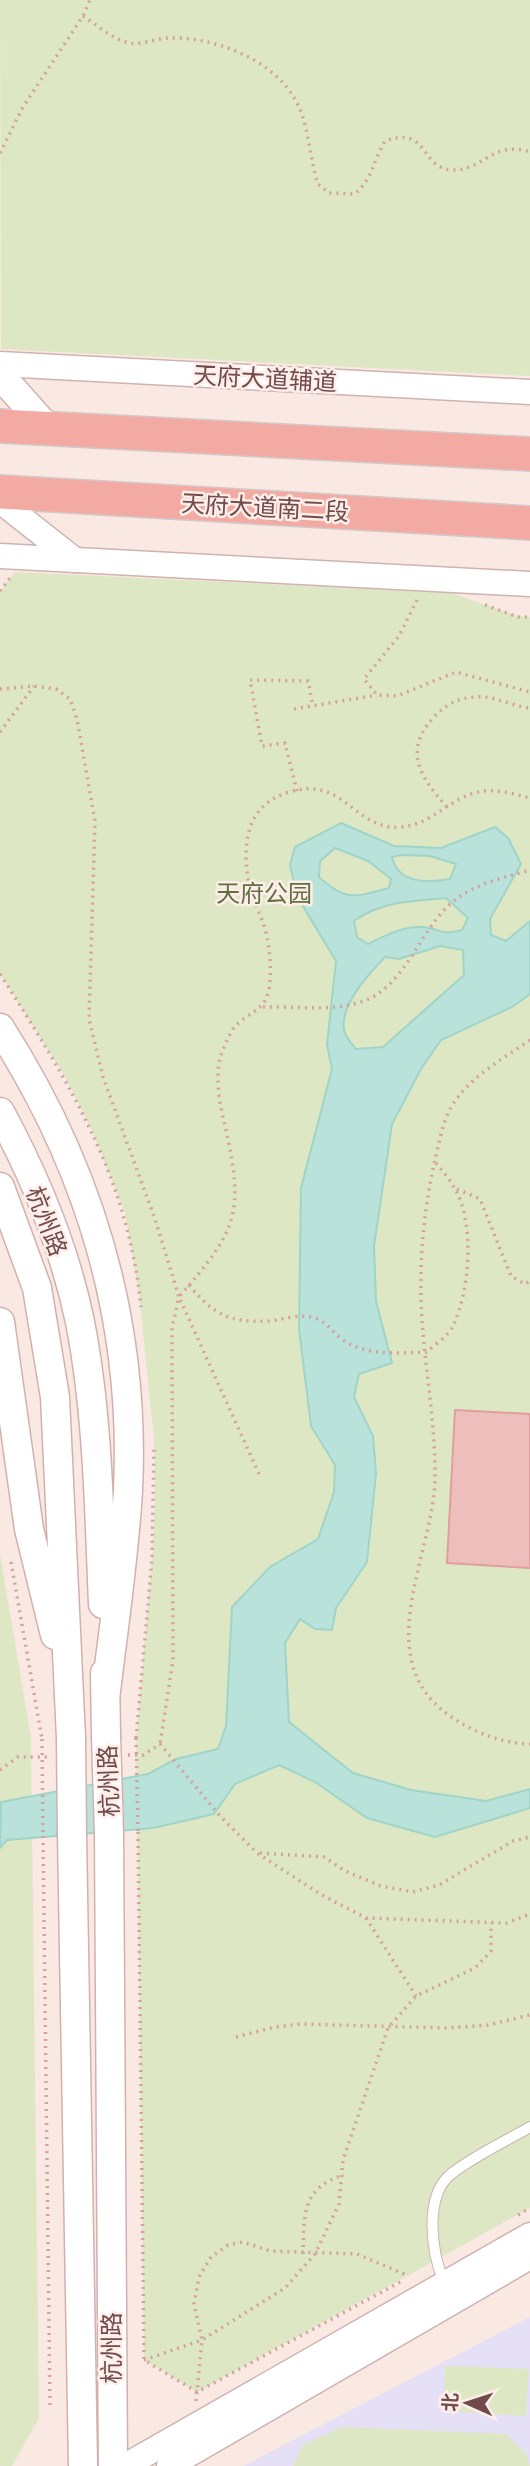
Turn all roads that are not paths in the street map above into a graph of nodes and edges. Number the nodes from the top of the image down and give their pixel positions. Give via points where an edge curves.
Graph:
1 (0, 364) edge
2 (0, 375) edge
3 (530, 392) edge
4 (0, 426) edge
5 (48, 429) junction
6 (530, 454) edge
7 (0, 492) edge
8 (0, 500) edge
9 (530, 523) edge
10 (0, 556) edge
11 (75, 560) junction
12 (530, 584) edge
13 (0, 1028) edge
14 (0, 1112) edge
15 (0, 1187) edge
16 (0, 1322) edge
17 (106, 1691) junction
18 (70, 1698) junction
19 (530, 2127) edge
20 (530, 2235) edge
21 (530, 2257) edge
22 (445, 2285) junction
23 (83, 2466) edge
24 (113, 2466) edge
25 (125, 2466) edge
26 (169, 2466) edge

1 - 3 street, 天府大道辅道
2 - 5 main road
4 - 5 highway
5 - 6 highway
7 - 9 highway, 天府大道南二段
8 - 11 street
10 - 11 street
11 - 12 street
13 - 17 main road via 33,1080 69,1152 97,1228 114,1297 124,1370 128,1491
14 - 17 main road, 杭州路 via 50,1222 79,1320 91,1389 98,1483
15 - 18 main road, 杭州路 via 37,1288 53,1383
16 - 18 main road via 29,1529
17 - 24 main road, 杭州路, bridge
18 - 23 main road, 杭州路, bridge
19 - 22 lane via 449,2175 439,2192 433,2213 435,2262
20 - 22 street
21 - 26 street
22 - 25 street

